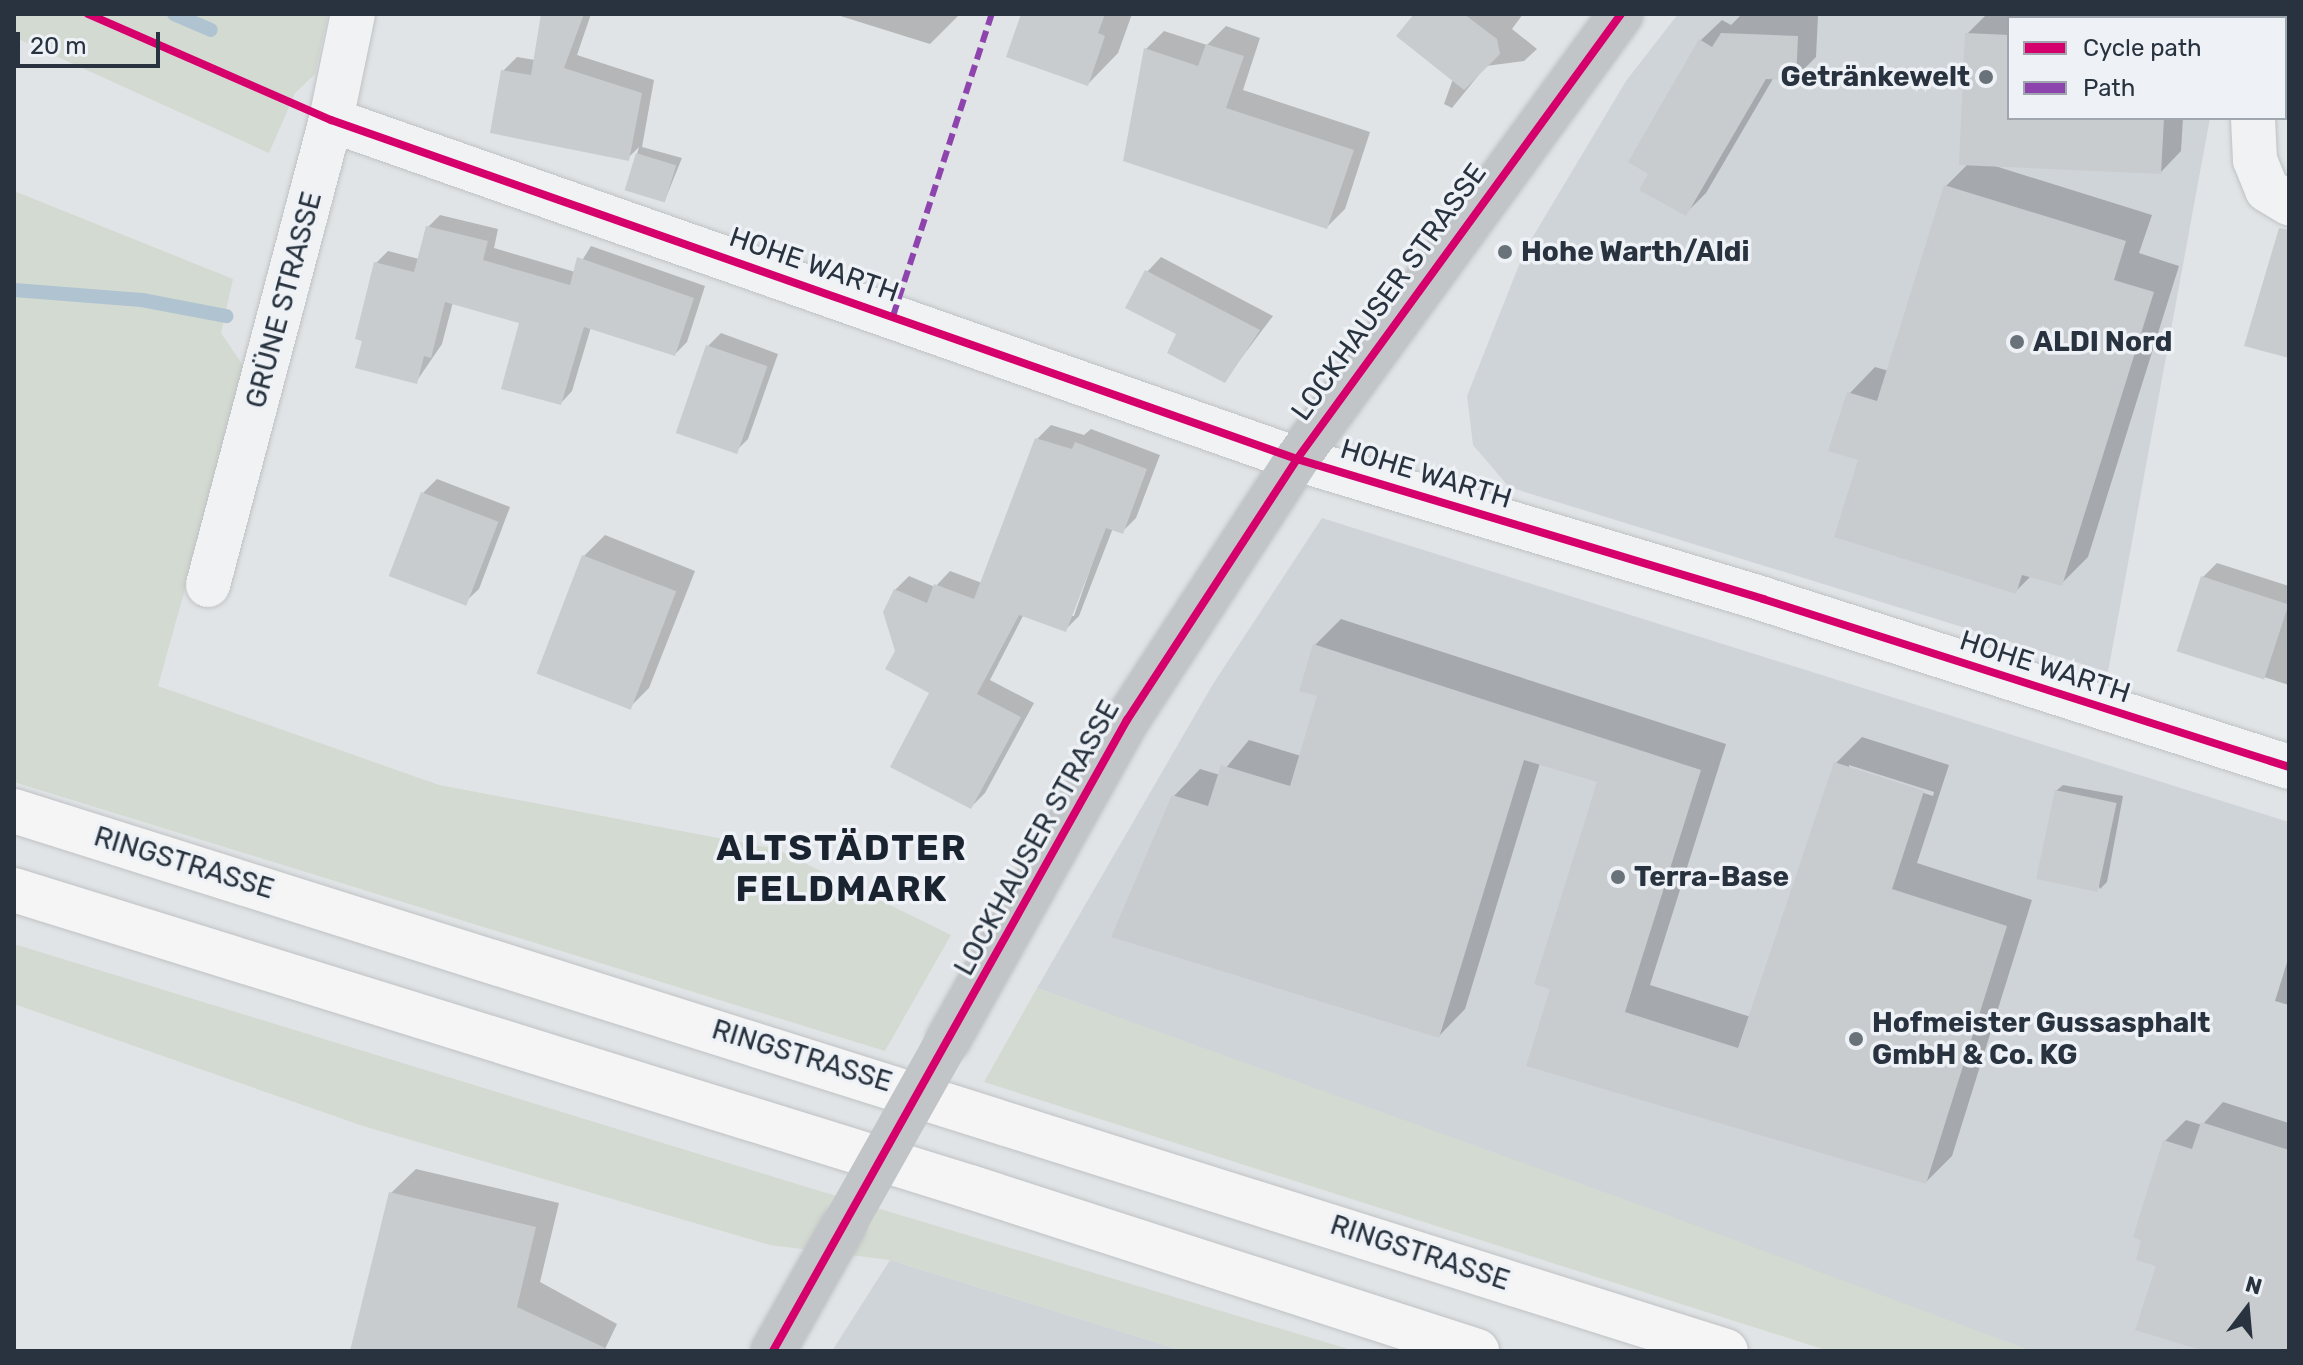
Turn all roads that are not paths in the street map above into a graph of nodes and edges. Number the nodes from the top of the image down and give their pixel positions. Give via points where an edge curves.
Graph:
1 (353, 14) edge
2 (1621, 14) edge
3 (331, 120) junction
4 (2254, 139) edge
5 (2289, 203) edge
6 (1297, 459) junction
7 (208, 585) dead end
8 (2289, 767) edge
9 (14, 811) edge
10 (14, 890) edge
11 (773, 1351) edge
12 (1477, 1351) edge
13 (1726, 1351) edge

1 - 3 street, GRÜNE STRASSE
2 - 6 street, LOCKHAUSER STRASSE
3 - 6 street, HOHE WARTH
3 - 7 street, GRÜNE STRASSE
4 - 5 street via 2267,190
6 - 8 street, HOHE WARTH
6 - 11 street, LOCKHAUSER STRASSE, bridge via 1127,720
9 - 13 highway, RINGSTRASSE
10 - 12 highway via 955,1182

